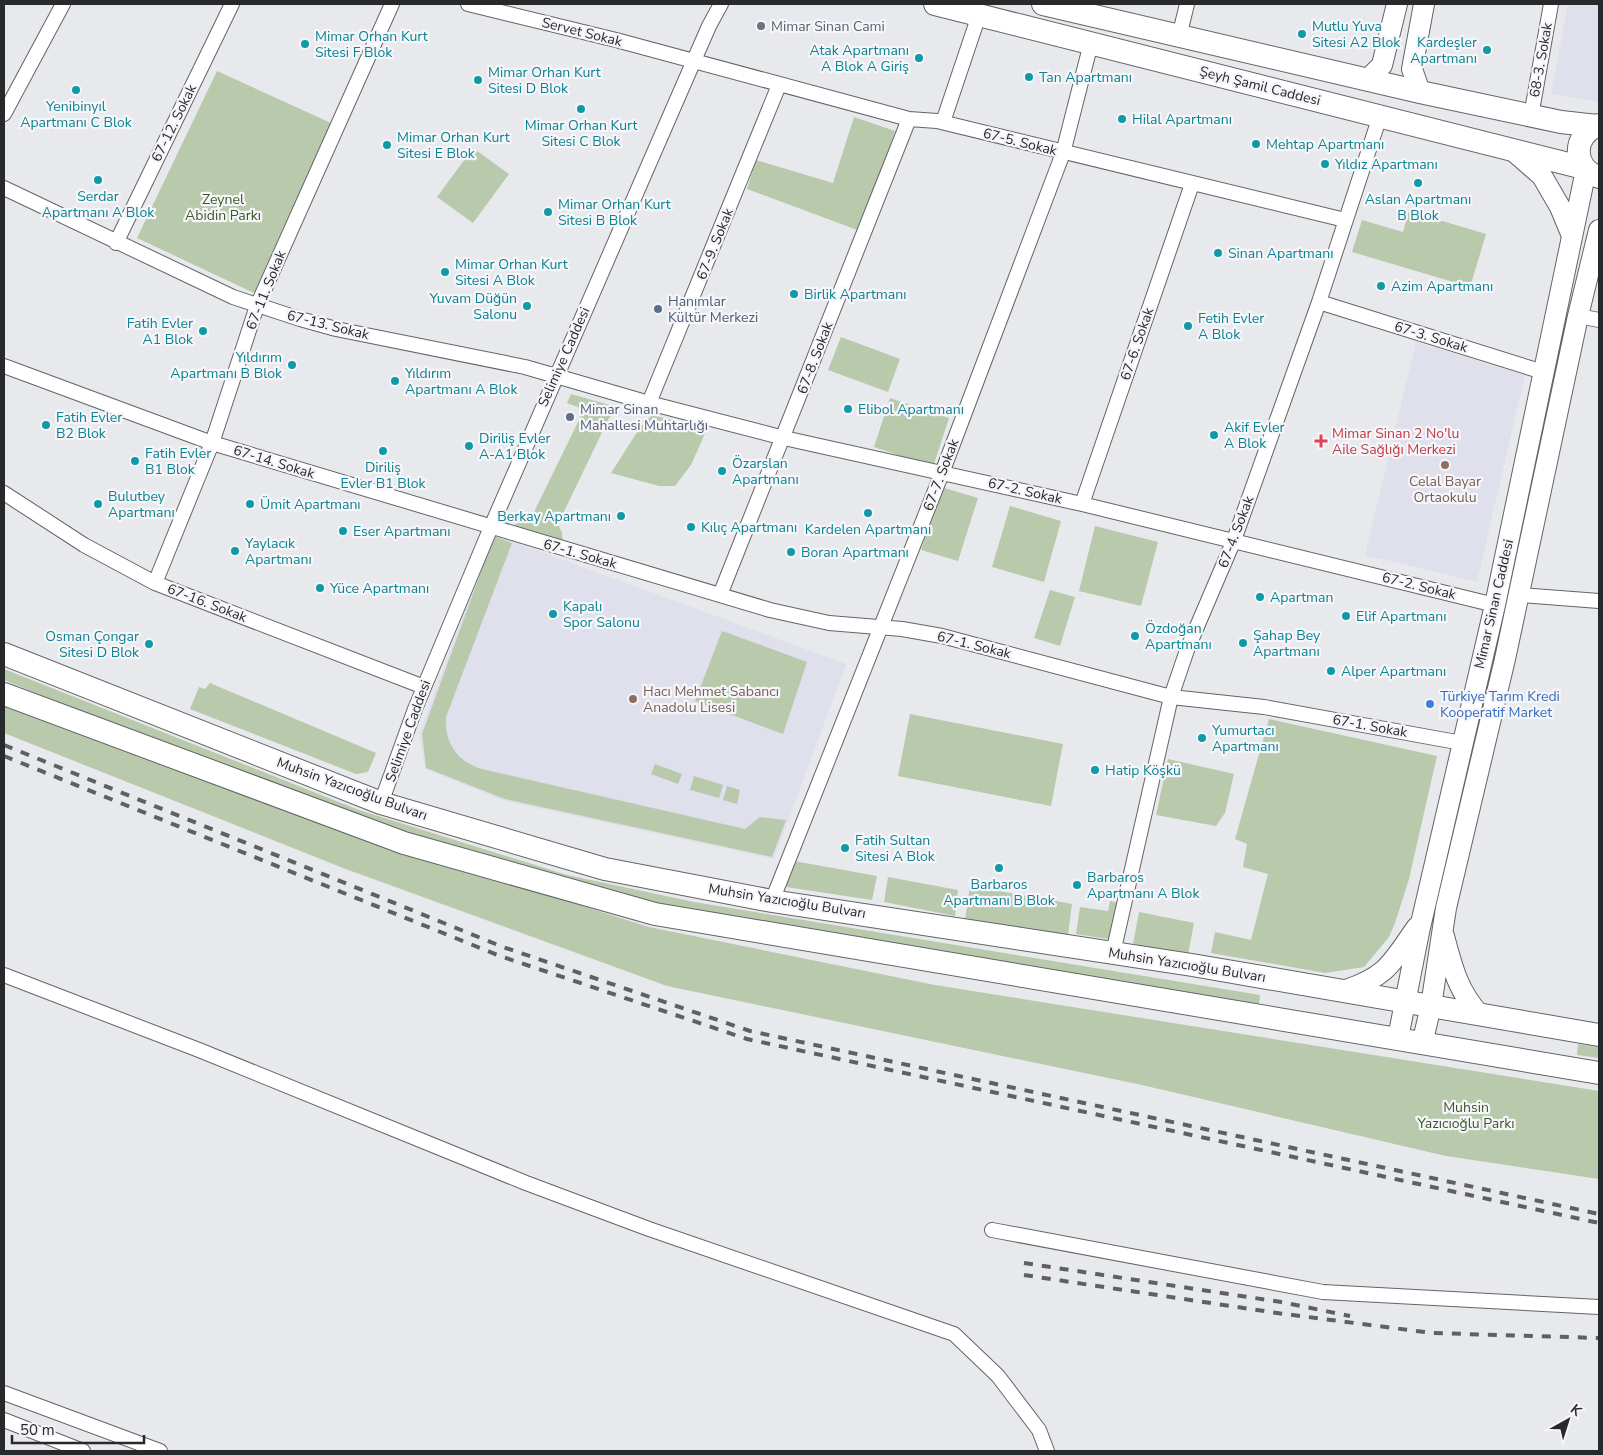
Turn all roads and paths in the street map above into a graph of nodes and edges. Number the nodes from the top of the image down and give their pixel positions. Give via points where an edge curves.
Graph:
1 (63, 4) edge
2 (232, 4) edge
3 (392, 4) edge
4 (468, 4) edge
5 (714, 4) edge
6 (721, 4) edge
7 (936, 4) edge
8 (1043, 4) edge
9 (1188, 4) edge
10 (1397, 4) edge
11 (1424, 4) edge
12 (1551, 4) edge
13 (979, 15) junction
14 (709, 26) junction
15 (1180, 37) junction
16 (1091, 43) junction
17 (695, 62) junction
18 (1366, 80) junction
19 (779, 85) junction
20 (1420, 92) junction
21 (4, 114) edge
22 (1380, 116) junction
23 (1530, 116) junction
24 (909, 119) junction
25 (943, 122) junction
26 (1598, 126) edge
27 (1511, 149) junction
28 (1063, 153) junction
29 (1590, 172) edge
30 (1192, 184) junction
31 (4, 188) edge
32 (1345, 220) junction
33 (1599, 230) edge
34 (1572, 236) junction
35 (116, 243) junction
36 (1596, 246) edge
37 (1319, 302) junction
38 (257, 306) junction
39 (1578, 316) junction
40 (1599, 320) edge
41 (4, 366) edge
42 (1543, 372) junction
43 (556, 375) junction
44 (649, 403) junction
45 (784, 438) junction
46 (212, 443) junction
47 (942, 473) junction
48 (4, 493) edge
49 (1082, 504) junction
50 (490, 527) junction
51 (1234, 540) junction
52 (155, 583) junction
53 (720, 595) junction
54 (1520, 595) junction
55 (1599, 601) edge
56 (1494, 605) junction
57 (880, 627) junction
58 (4, 654) edge
59 (424, 686) junction
60 (4, 694) edge
61 (1171, 697) junction
62 (1462, 743) junction
63 (382, 803) junction
64 (772, 900) junction
65 (1421, 922) junction
66 (1442, 928) junction
67 (1113, 953) junction
68 (4, 975) edge
69 (1346, 990) junction
70 (1405, 1001) junction
71 (1431, 1006) junction
72 (1480, 1015) junction
73 (1599, 1035) edge
74 (1398, 1038) junction
75 (1422, 1044) junction
76 (1599, 1073) edge
77 (992, 1230) dead end
78 (1599, 1307) edge
79 (4, 1394) edge
80 (4, 1420) edge
81 (83, 1451) edge
82 (160, 1451) edge
83 (1047, 1451) edge

1 - 21 street
2 - 35 street, 67-12. Sokak
3 - 38 street, 67-11. Sokak
4 - 17 street, Servet Sokak
5 - 14 street, Selimiye Caddesi
6 - 14 street, Selimiye Caddesi
7 - 13 main road, Şeyh Şamil Caddesi
8 - 15 main road, Şeyh Şamil Caddesi
9 - 15 street
10 - 18 street via 1382,65
11 - 20 street via 1412,69
12 - 23 street, 68-3. Sokak
13 - 16 main road, Şeyh Şamil Caddesi
13 - 25 street
14 - 17 street, Selimiye Caddesi
15 - 18 main road, Şeyh Şamil Caddesi
16 - 22 main road, Şeyh Şamil Caddesi
16 - 28 street, 67-7. Sokak
17 - 19 street, 67-5. Sokak
17 - 43 street, Selimiye Caddesi
18 - 20 main road, Şeyh Şamil Caddesi
19 - 24 street, 67-5. Sokak
19 - 44 street, 67-9. Sokak
20 - 23 main road, Şeyh Şamil Caddesi
22 - 27 main road, Şeyh Şamil Caddesi
22 - 32 street, 67-4. Sokak
23 - 26 main road, Şeyh Şamil Caddesi
24 - 25 street, 67-5. Sokak
24 - 45 street, 67-8. Sokak
25 - 28 street, 67-5. Sokak
26 - 29 main road via 1588,131 1579,143 1578,153
27 - 29 main road, Şeyh Şamil Caddesi
27 - 34 street via 1542,176
28 - 30 street, 67-5. Sokak
28 - 47 street, 67-7. Sokak
29 - 34 street, Mimar Sinan Caddesi
30 - 32 street, 67-5. Sokak
30 - 49 street, 67-6. Sokak
31 - 35 street, 67-13. Sokak
32 - 37 street, 67-4. Sokak
33 - 36 street, Mimar Sinan Caddesi
34 - 42 street, Mimar Sinan Caddesi
35 - 38 street, 67-13. Sokak
36 - 39 street, Mimar Sinan Caddesi
37 - 42 street, 67-3. Sokak
37 - 51 street, 67-4. Sokak
38 - 43 street, 67-13. Sokak via 336,329
38 - 46 street, 67-11. Sokak
39 - 40 street
39 - 54 street, Mimar Sinan Caddesi
41 - 46 street, 67-14. Sokak
42 - 56 street, Mimar Sinan Caddesi
43 - 44 street, 67-2. Sokak
43 - 50 street, Selimiye Caddesi
44 - 45 street, 67-2. Sokak
45 - 47 street, 67-2. Sokak
45 - 53 street, 67-8. Sokak
46 - 50 street, 67-14. Sokak
46 - 52 street, 67-11. Sokak
47 - 49 street, 67-2. Sokak
47 - 57 street, 67-7. Sokak
48 - 52 street, 67-16. Sokak via 84,545
49 - 51 street, 67-2. Sokak
50 - 53 street, 67-1. Sokak
50 - 59 street, Selimiye Caddesi
51 - 56 street, 67-2. Sokak
51 - 61 street, 67-4. Sokak
52 - 59 street, 67-16. Sokak
53 - 57 street, 67-1. Sokak via 829,623
54 - 55 street
54 - 66 street, Mimar Sinan Caddesi
56 - 62 street, Mimar Sinan Caddesi
57 - 61 street, 67-1. Sokak via 942,636
57 - 64 street, 67-7. Sokak
58 - 63 main road, Muhsin Yazıcıoğlu Bulvarı
59 - 63 street, Selimiye Caddesi
60 - 74 main road via 404,843 655,914
61 - 62 street, 67-1. Sokak via 1264,707
61 - 67 street, 67-4. Sokak
62 - 65 street, Mimar Sinan Caddesi
63 - 64 main road, Muhsin Yazıcıoğlu Bulvarı via 604,869
64 - 67 main road, Muhsin Yazıcıoğlu Bulvarı
65 - 69 street via 1384,972 1367,983
65 - 70 street, Mimar Sinan Caddesi
66 - 71 street, Mimar Sinan Caddesi
66 - 72 street via 1456,981
67 - 69 main road, Muhsin Yazıcıoğlu Bulvarı
68 - 83 street via 640,1226 954,1334 998,1376 1039,1430
69 - 70 main road, Muhsin Yazıcıoğlu Bulvarı
70 - 71 main road, Muhsin Yazıcıoğlu Bulvarı
70 - 74 street, Mimar Sinan Caddesi
71 - 72 main road, Muhsin Yazıcıoğlu Bulvarı
71 - 75 street, Mimar Sinan Caddesi
72 - 73 main road, Muhsin Yazıcıoğlu Bulvarı
74 - 75 main road
75 - 76 main road
77 - 78 street via 1323,1292
79 - 82 street
80 - 81 street

